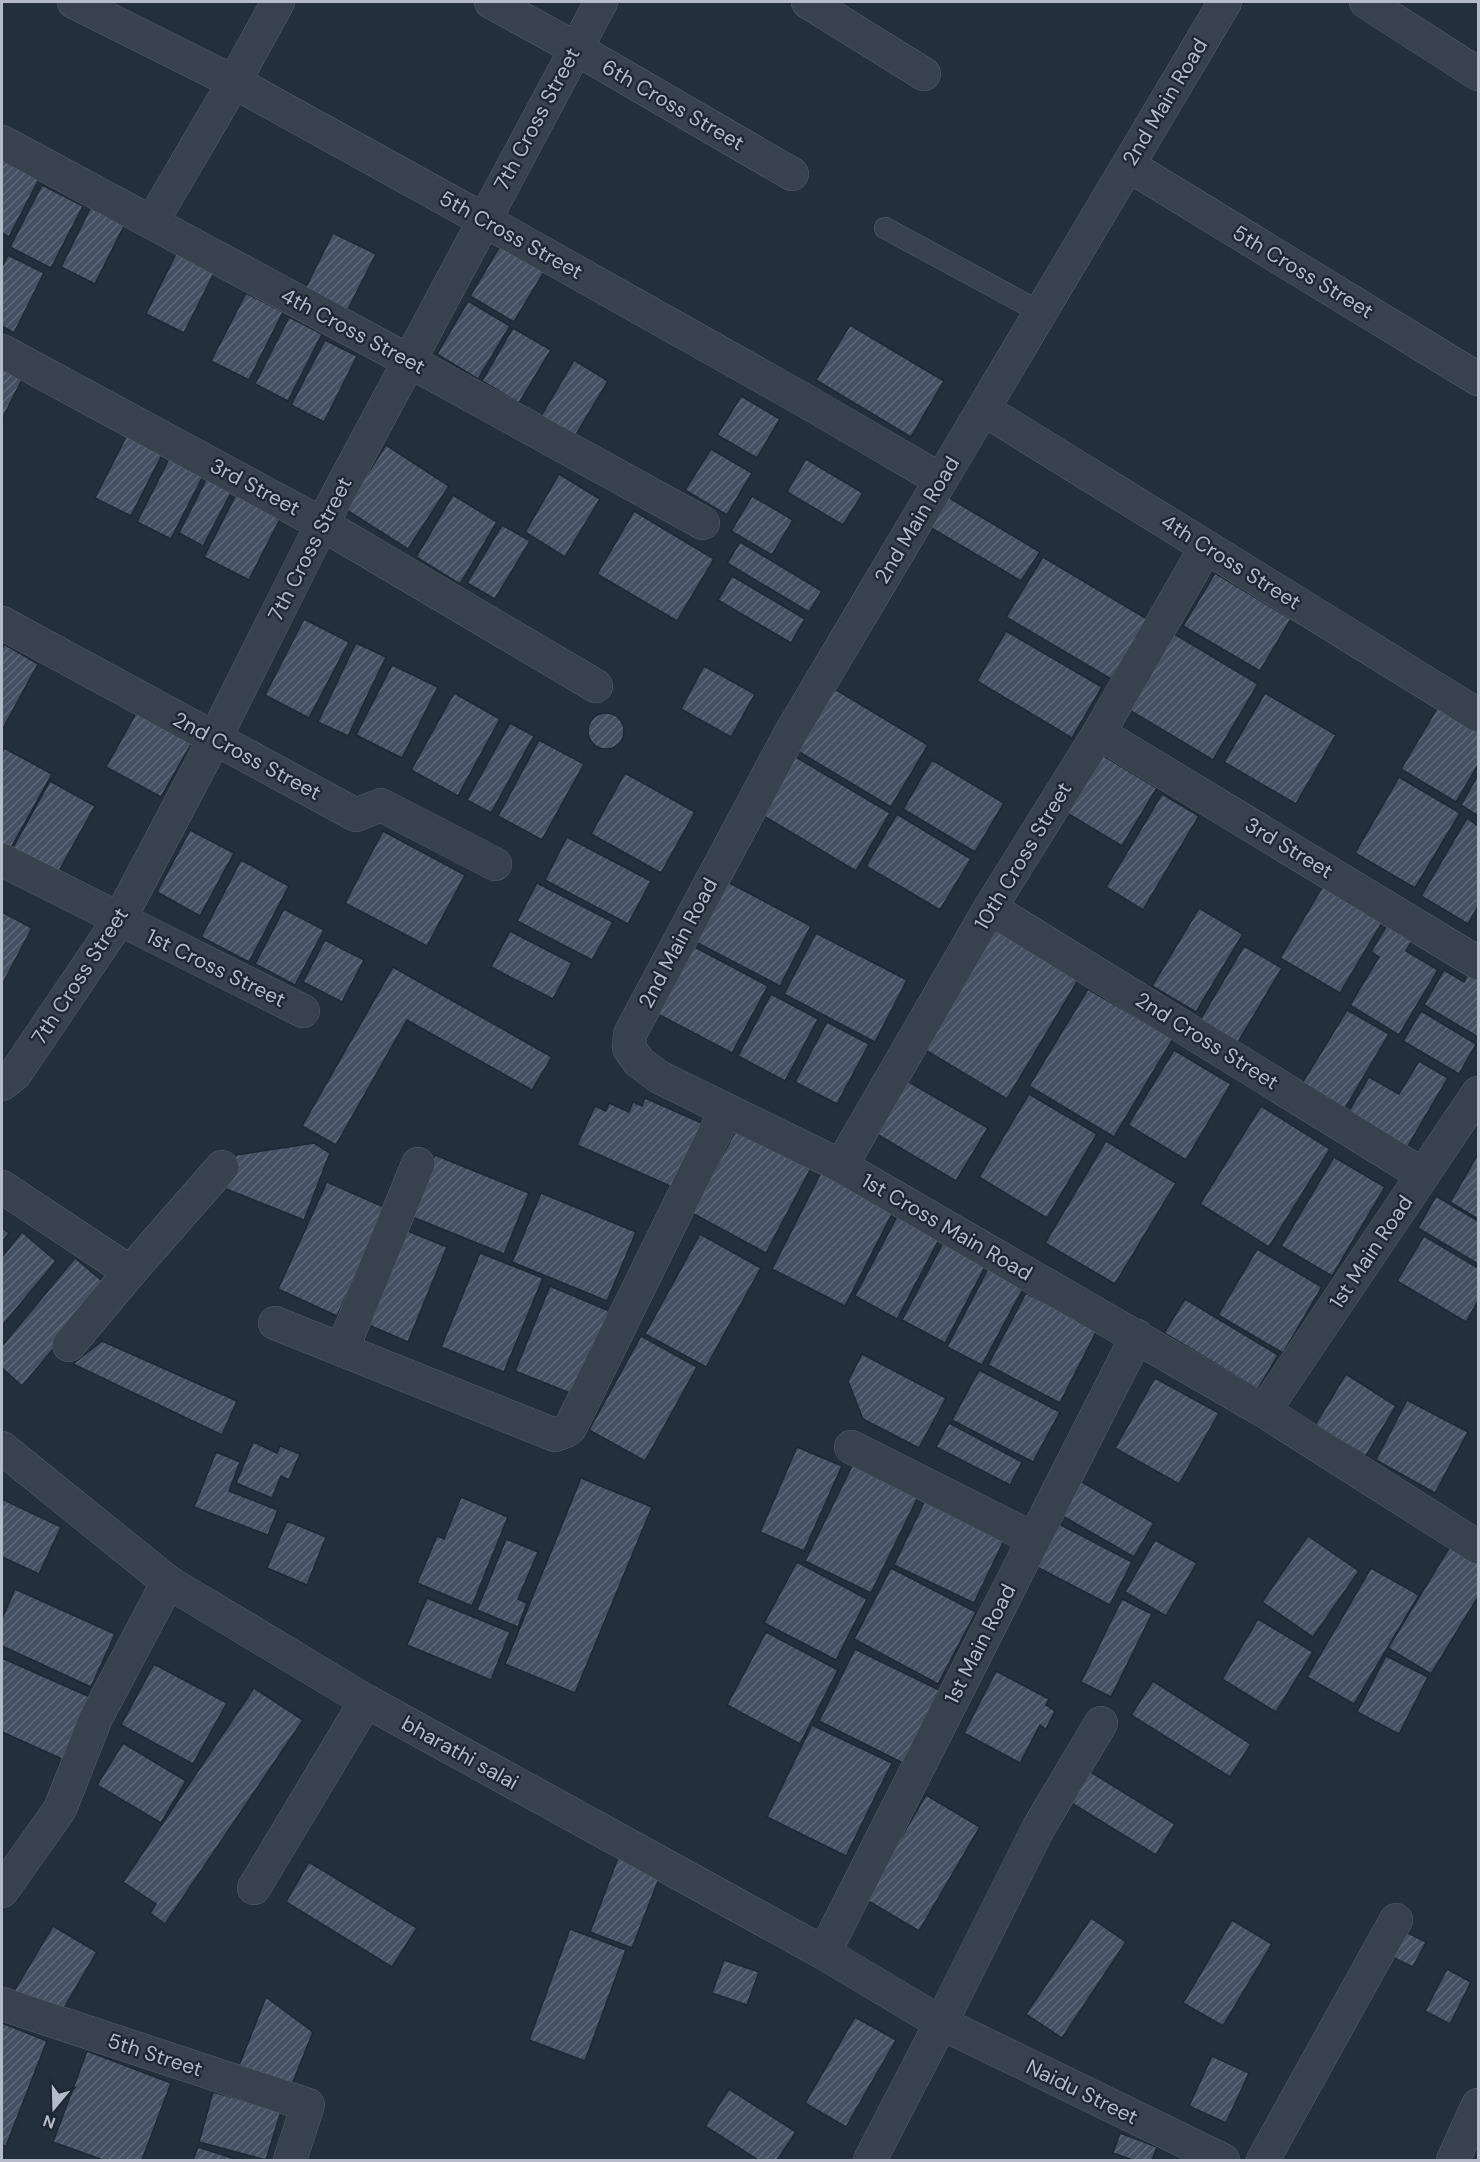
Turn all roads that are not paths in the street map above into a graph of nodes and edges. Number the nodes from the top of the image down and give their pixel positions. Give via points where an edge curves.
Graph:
1 (74, 2) edge
2 (278, 2) edge
3 (491, 2) edge
4 (601, 2) edge
5 (808, 2) edge
6 (1224, 2) edge
7 (1366, 2) edge
8 (575, 48) junction
9 (924, 74) dead end
10 (1479, 74) edge
11 (234, 82) junction
12 (2, 142) edge
13 (1128, 165) junction
14 (792, 174) dead end
15 (484, 220) junction
16 (152, 222) junction
17 (885, 228) dead end
18 (1040, 312) junction
19 (2, 351) edge
20 (409, 361) junction
21 (1479, 379) edge
22 (983, 409) junction
23 (941, 480) junction
24 (703, 523) dead end
25 (322, 524) junction
26 (1206, 547) junction
27 (2, 623) edge
28 (596, 686) dead end
29 (1479, 715) edge
30 (1099, 733) junction
31 (215, 738) junction
32 (2, 860) edge
33 (495, 864) dead end
34 (990, 908) junction
35 (119, 920) junction
36 (1479, 963) edge
37 (303, 1011) dead end
38 (629, 1048) joint
39 (2, 1084) edge
40 (1479, 1093) edge
41 (726, 1110) junction
42 (418, 1164) dead end
43 (841, 1166) junction
44 (222, 1167) dead end
45 (1423, 1175) junction
46 (2, 1187) edge
47 (130, 1272) junction
48 (275, 1323) dead end
49 (1137, 1336) junction
50 (69, 1345) dead end
51 (342, 1350) junction
52 (1264, 1411) junction
53 (851, 1446) dead end
54 (2, 1448) edge
55 (1034, 1539) junction
56 (1479, 1547) edge
57 (168, 1582) junction
58 (366, 1701) junction
59 (1101, 1723) dead end
60 (254, 1888) dead end
61 (2, 1891) edge
62 (1396, 1920) dead end
63 (824, 1953) junction
64 (2, 2004) edge
65 (941, 2023) junction
66 (1479, 2105) edge
67 (290, 2160) edge
68 (870, 2160) edge
69 (1223, 2160) edge
70 (1263, 2160) edge
71 (1453, 2160) edge

1 - 11 street, 5th Cross Street
2 - 11 street
3 - 8 street, 6th Cross Street
4 - 8 street, 7th Cross Street
5 - 9 street
6 - 13 street, 2nd Main Road
7 - 10 street
8 - 14 street, 6th Cross Street
8 - 15 street, 7th Cross Street
11 - 15 street, 5th Cross Street
11 - 16 street
12 - 16 street, 4th Cross Street
13 - 18 street, 2nd Main Road
13 - 21 street, 5th Cross Street
15 - 20 street, 7th Cross Street
15 - 23 street, 5th Cross Street
16 - 20 street, 4th Cross Street
17 - 18 lane
18 - 22 street, 2nd Main Road
19 - 25 street, 3rd Street
20 - 24 street, 4th Cross Street
20 - 25 street, 7th Cross Street
22 - 23 street, 2nd Main Road
22 - 26 street, 4th Cross Street
23 - 38 street, 2nd Main Road via 790,734 630,1034
25 - 28 street, 3rd Street
25 - 31 street, 7th Cross Street
26 - 29 street, 4th Cross Street
26 - 30 street, 10th Cross Street
27 - 31 street, 2nd Cross Street
30 - 34 street, 10th Cross Street
30 - 36 street, 3rd Street
31 - 33 street, 2nd Cross Street via 356,815 381,805
31 - 35 street, 7th Cross Street
32 - 35 street, 1st Cross Street
34 - 43 street, 10th Cross Street
34 - 45 street, 2nd Cross Street
35 - 37 street, 1st Cross Street
35 - 39 street, 7th Cross Street via 15,1074
38 - 41 street, 1st Cross Main Road via 639,1062 659,1077
40 - 45 street, 1st Main Road
41 - 43 street, 1st Cross Main Road
41 - 51 street via 566,1431 555,1434
42 - 51 street
43 - 49 street, 1st Cross Main Road
44 - 47 street
45 - 52 street, 1st Main Road
46 - 47 street
47 - 50 street
48 - 51 street
49 - 52 street, 1st Cross Main Road
49 - 55 street, 1st Main Road
52 - 56 street, 1st Cross Main Road
53 - 55 street
54 - 57 street, bharathi salai
55 - 63 street, 1st Main Road
57 - 58 street, bharathi salai
57 - 61 street via 96,1718 60,1809
58 - 60 street
58 - 63 street, bharathi salai
59 - 65 street via 1039,1827
62 - 70 street
63 - 65 street, bharathi salai
64 - 67 street, 5th Street via 308,2105
65 - 68 street
65 - 69 street, Naidu Street
66 - 71 street

